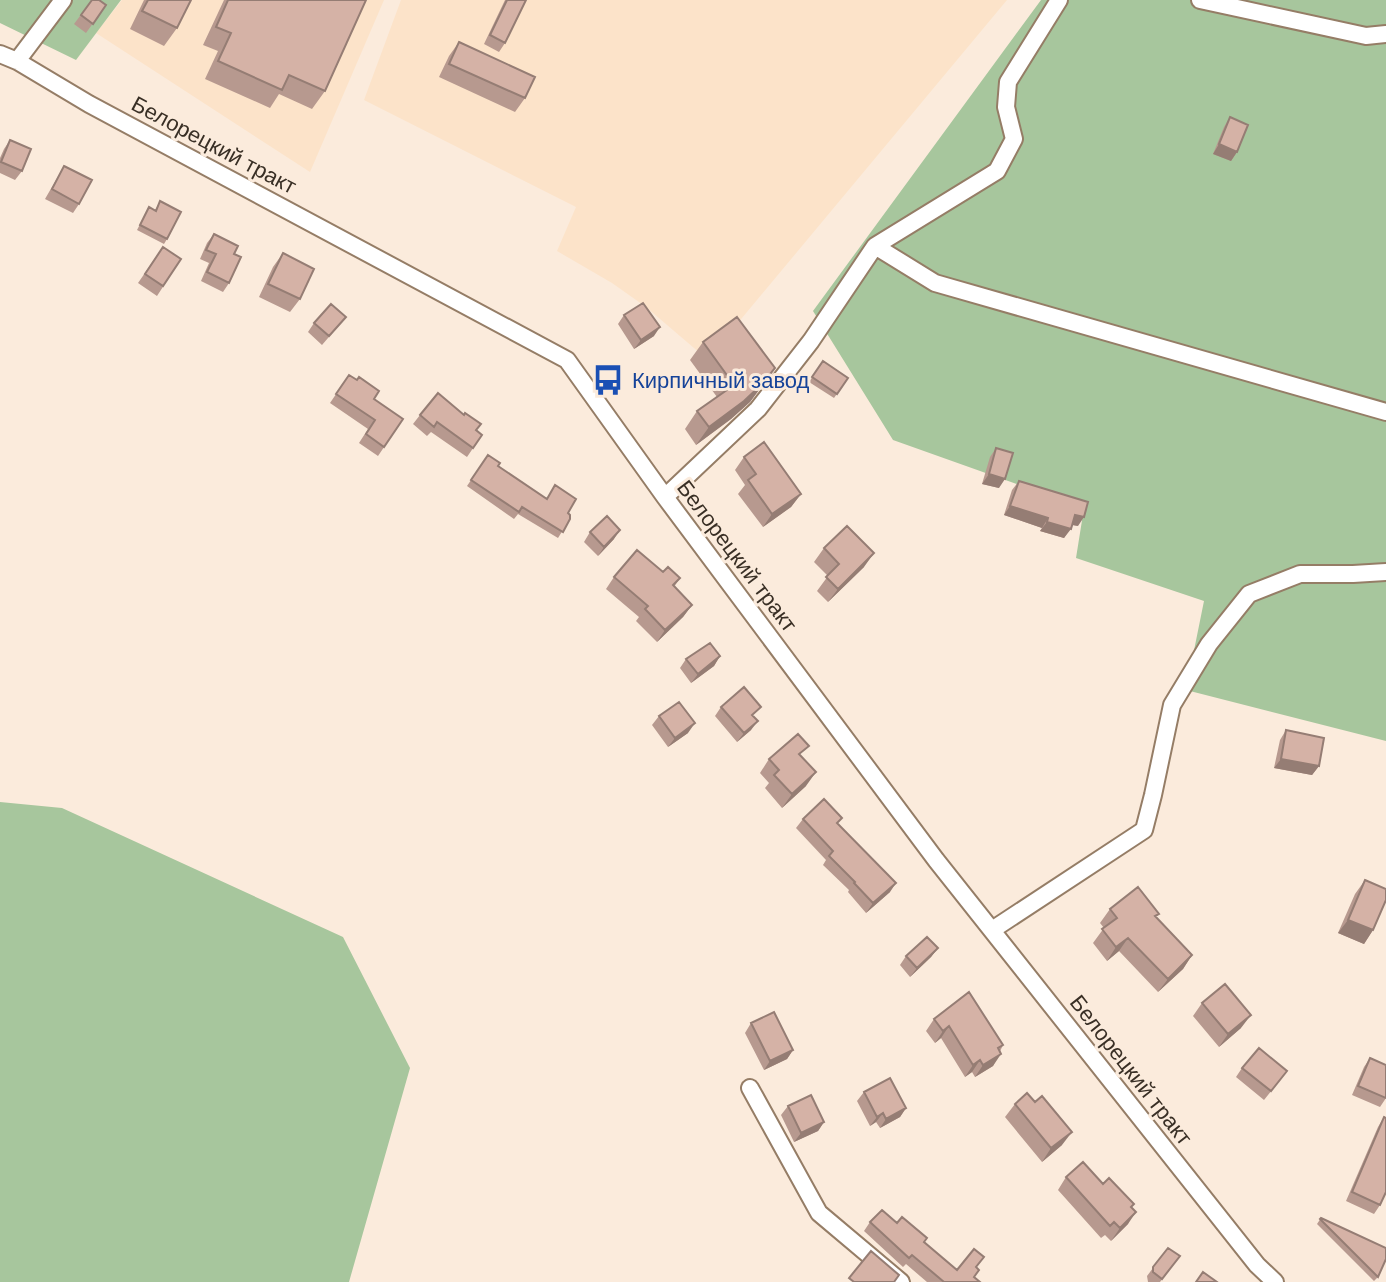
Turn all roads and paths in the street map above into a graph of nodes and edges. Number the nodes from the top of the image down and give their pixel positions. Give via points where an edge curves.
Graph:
1 (63, 0) edge
2 (1059, 0) edge
3 (1200, 0) edge
4 (1386, 34) edge
5 (0, 54) edge
6 (17, 61) junction
7 (875, 246) junction
8 (1386, 412) edge
9 (665, 497) junction
10 (1386, 572) edge
11 (992, 930) junction
12 (750, 1088) dead end
13 (901, 1282) edge
14 (1275, 1282) edge

1 - 6 street
2 - 7 street via 1008,82 1006,107 1014,139 997,171
3 - 4 street via 1366,36
5 - 6 street, Белорецкий тракт
6 - 9 street, Белорецкий тракт via 567,360
7 - 8 street via 935,283
7 - 9 street via 758,409
9 - 11 street, Белорецкий тракт
10 - 11 street via 1300,574 1249,594 1209,644 1172,705 1144,830
11 - 14 street, Белорецкий тракт
12 - 13 street via 819,1213

